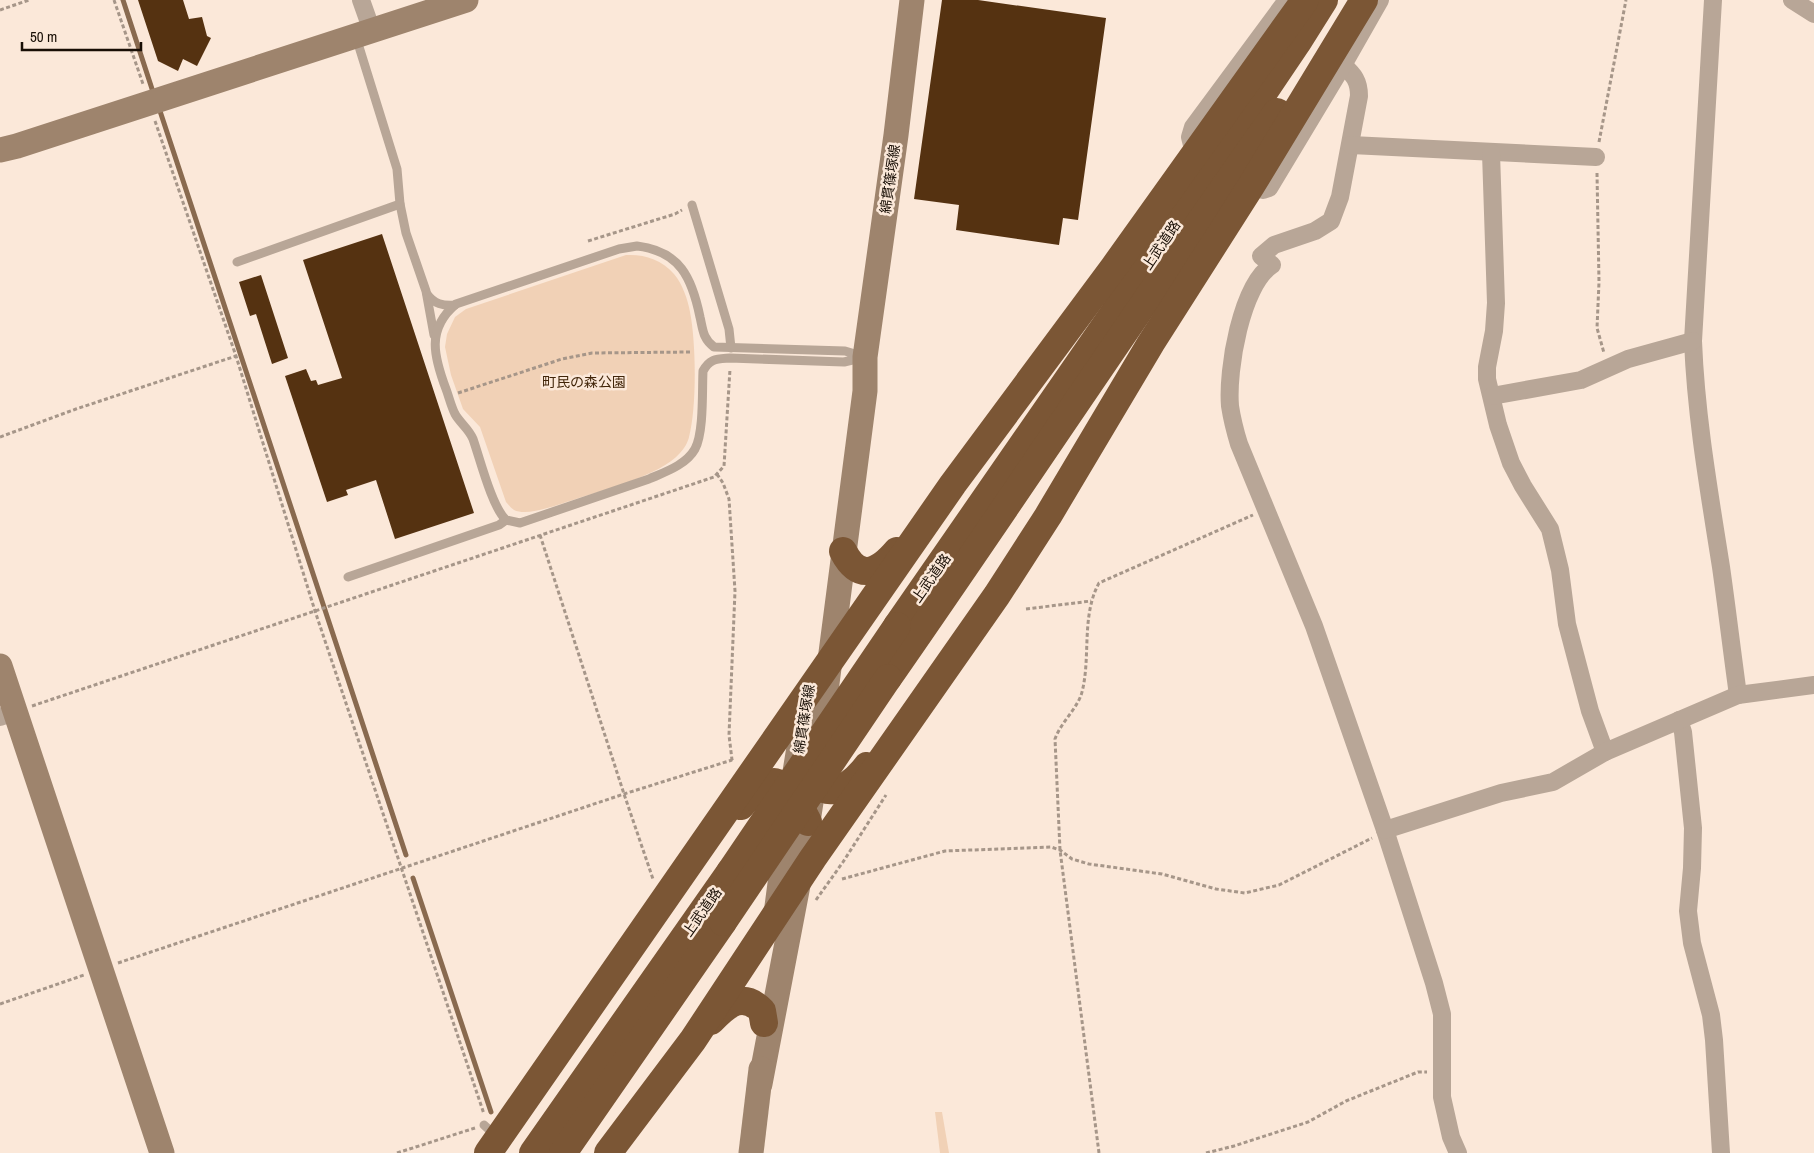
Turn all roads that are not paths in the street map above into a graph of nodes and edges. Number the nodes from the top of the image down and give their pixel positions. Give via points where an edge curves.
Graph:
1 (361, 0) edge
2 (466, 0) edge
3 (912, 0) edge
4 (1287, 0) edge
5 (1305, 0) edge
6 (1324, 0) edge
7 (1353, 0) edge
8 (1364, 0) edge
9 (1380, 0) edge
10 (1713, 0) edge
11 (1792, 0) edge
12 (1814, 14) edge
13 (364, 34) junction
14 (1343, 65) junction
15 (1351, 145) junction
16 (0, 150) edge
17 (1194, 153) junction
18 (1491, 153) junction
19 (1596, 157) road end
20 (1251, 186) junction
21 (400, 204) junction
22 (692, 205) road end
23 (237, 262) dead end
24 (426, 291) junction
25 (456, 304) junction
26 (1693, 341) junction
27 (730, 348) junction
28 (434, 350) junction
29 (865, 357) junction
30 (1492, 396) junction
31 (953, 484) junction
32 (506, 520) junction
33 (843, 551) junction
34 (348, 577) dead end
35 (830, 662) junction
36 (0, 666) edge
37 (1814, 685) edge
38 (930, 693) junction
39 (807, 695) junction
40 (1738, 695) junction
41 (8, 715) edge
42 (1679, 720) junction
43 (798, 752) joint
44 (1605, 752) junction
45 (803, 787) junction
46 (808, 822) joint
47 (1385, 830) junction
48 (703, 844) junction
49 (799, 880) junction
50 (776, 915) junction
51 (764, 1024) junction
52 (693, 1040) junction
53 (760, 1084) junction
54 (490, 1139) edge
55 (162, 1153) edge
56 (533, 1153) edge
57 (563, 1153) edge
58 (608, 1153) edge
59 (751, 1153) edge
60 (1458, 1153) edge
61 (1721, 1153) edge

1 - 13 street
2 - 13 main road
3 - 29 main road, 綿貫篠塚線
4 - 17 street via 1193,127 1190,137
5 - 17 highway
6 - 56 highway, 上武道路, bridge via 1144,269
7 - 57 highway, 上武道路, bridge
8 - 20 highway
9 - 14 street
10 - 26 street
11 - 12 street
13 - 16 main road
13 - 21 lane via 397,169
14 - 15 street via 1359,85
14 - 20 street via 1269,188 1263,190
15 - 18 street
15 - 47 street via 1340,197 1331,221 1315,231 1274,245 1261,256 1272,265 1264,270 1249,293 1232,363 1230,405 1239,444 1314,626
17 - 31 highway
18 - 19 street
18 - 30 street via 1496,303 1487,379
20 - 38 highway via 1151,343 1048,516
21 - 23 lane
21 - 24 lane via 406,233
22 - 27 lane via 727,321
24 - 25 lane via 439,304
24 - 28 lane
25 - 27 lane via 619,249 637,246 666,254 679,266 695,297 707,343 714,348
25 - 28 lane via 440,323
26 - 30 street via 1628,359 1581,380
26 - 40 street via 1700,432
27 - 29 lane via 845,351
28 - 32 lane via 456,415 470,432 498,509
29 - 32 lane via 844,362 730,358 707,363 703,371 700,430 695,449 687,458 649,479 520,523
29 - 33 main road, 綿貫篠塚線 via 865,390
29 - 39 main road, 綿貫篠塚線 via 854,389 821,621
30 - 44 street via 1510,463 1550,528 1560,570 1567,624 1590,711
31 - 33 highway via 929,508 890,560 878,569 870,572 859,570 848,561
31 - 35 highway
32 - 34 lane
33 - 35 main road, 綿貫篠塚線
35 - 39 highway
35 - 45 main road, 綿貫篠塚線
36 - 41 main road
37 - 40 street
38 - 45 highway via 851,784 831,790
38 - 49 highway
39 - 43 main road, 綿貫篠塚線
39 - 48 highway via 739,771
40 - 42 street
41 - 55 main road via 100,969
42 - 44 street
42 - 61 street via 1693,828 1688,911 1692,943 1712,1024
43 - 45 highway via 807,774
44 - 47 street via 1552,782 1502,793
45 - 46 highway
45 - 48 highway via 774,782 759,785
45 - 50 main road, 綿貫篠塚線
46 - 49 main road, 綿貫篠塚線
47 - 60 street via 1439,1000 1443,1029 1442,1097
48 - 54 highway
49 - 50 highway
49 - 53 main road, 綿貫篠塚線
50 - 51 main road, 綿貫篠塚線
50 - 52 highway
51 - 52 highway via 758,1007 748,1001 734,1002
51 - 53 main road, 綿貫篠塚線
52 - 58 highway
53 - 59 main road, 綿貫篠塚線

